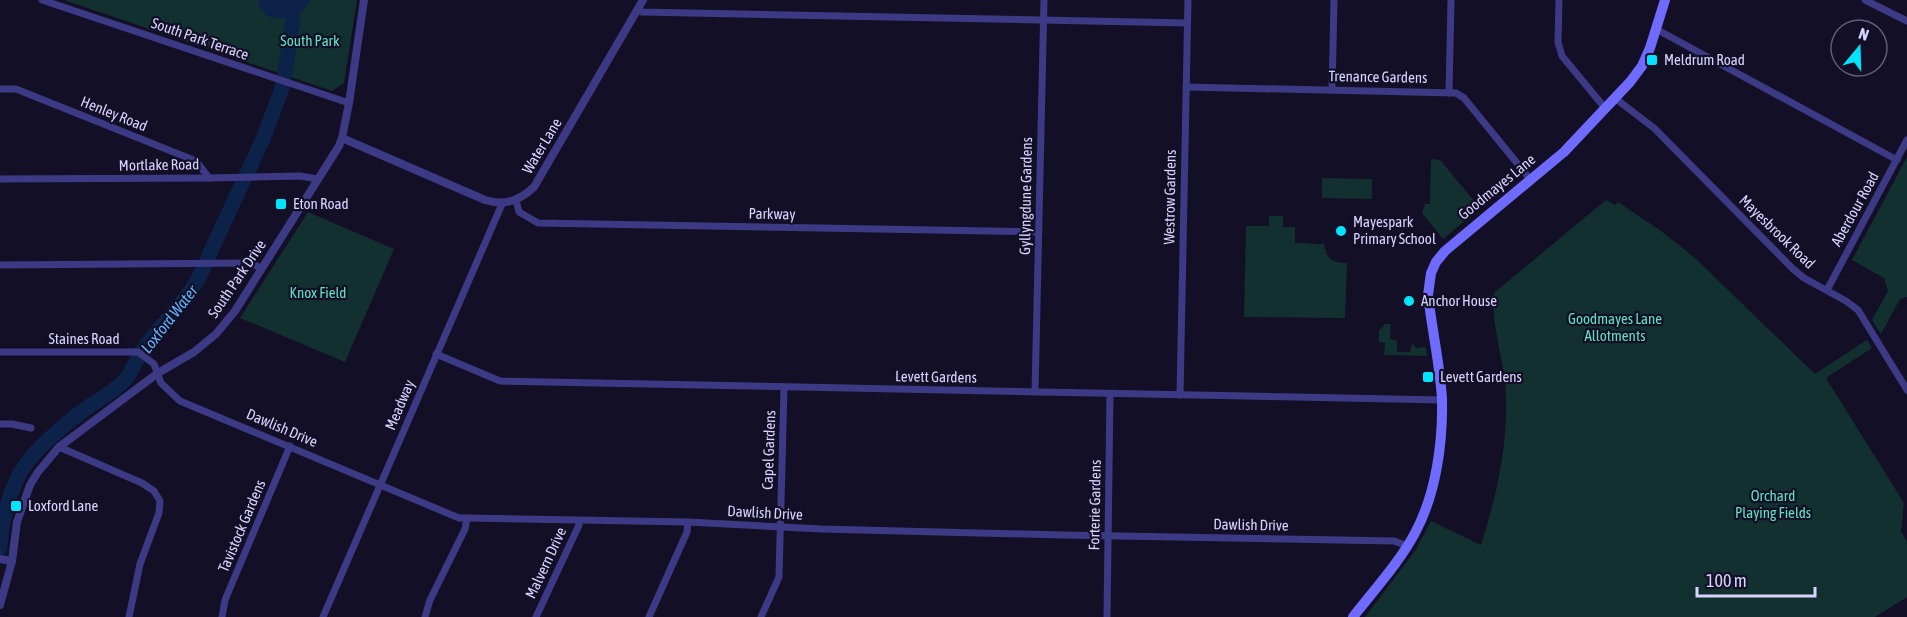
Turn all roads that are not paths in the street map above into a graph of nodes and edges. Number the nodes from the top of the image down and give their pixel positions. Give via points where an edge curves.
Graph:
1 (42, 0) edge
2 (364, 0) edge
3 (643, 0) edge
4 (1044, 0) edge
5 (1188, 0) edge
6 (1334, 0) edge
7 (1451, 0) edge
8 (1559, 0) edge
9 (1665, 0) edge
10 (1865, 0) edge
11 (638, 10) junction
12 (1043, 21) junction
13 (1907, 21) edge
14 (1187, 23) junction
15 (1656, 29) junction
16 (1186, 87) junction
17 (0, 89) edge
18 (1332, 90) junction
19 (1449, 93) junction
20 (1616, 99) junction
21 (349, 103) junction
22 (1605, 108) junction
23 (342, 138) junction
24 (1907, 141) edge
25 (1896, 160) junction
26 (209, 178) junction
27 (0, 179) edge
28 (318, 179) junction
29 (1530, 179) junction
30 (516, 200) junction
31 (502, 204) junction
32 (1039, 232) junction
33 (0, 265) edge
34 (261, 268) junction
35 (1827, 290) junction
36 (0, 352) edge
37 (436, 354) junction
38 (158, 373) junction
39 (784, 388) junction
40 (1907, 390) edge
41 (1035, 392) junction
42 (1110, 394) junction
43 (1180, 395) junction
44 (1442, 400) junction
45 (0, 424) edge
46 (31, 428) dead end
47 (290, 446) junction
48 (59, 447) junction
49 (380, 484) junction
50 (467, 518) junction
51 (579, 521) junction
52 (688, 522) junction
53 (781, 527) junction
54 (1108, 535) junction
55 (1408, 546) junction
56 (0, 559) edge
57 (12, 561) junction
58 (0, 605) edge
59 (129, 617) edge
60 (222, 617) edge
61 (323, 617) edge
62 (425, 617) edge
63 (536, 617) edge
64 (649, 617) edge
65 (761, 617) edge
66 (1107, 617) edge
67 (1353, 617) edge

1 - 21 street, South Park Terrace
2 - 21 street, South Park Drive
3 - 11 street, Water Lane
4 - 12 street, Gyllyngdune Gardens
5 - 14 street, Westrow Gardens
6 - 18 street
7 - 19 street
8 - 22 street via 1558,42 1562,56
9 - 15 main road, Goodmayes Lane
10 - 13 street
11 - 12 street
11 - 30 street, Water Lane via 534,187
12 - 14 street
12 - 32 street, Gyllyngdune Gardens
14 - 16 street, Westrow Gardens
15 - 20 main road, Goodmayes Lane via 1642,66
15 - 25 street
16 - 18 street, Trenance Gardens
16 - 43 street, Westrow Gardens
17 - 26 street, Henley Road via 16,89 196,161
18 - 19 street, Trenance Gardens
19 - 29 street via 1464,98
20 - 22 main road, Goodmayes Lane
20 - 35 street, Mayesbrook Road via 1654,128 1793,269
21 - 23 street, South Park Drive
22 - 29 main road, Goodmayes Lane via 1564,152
23 - 28 street, South Park Drive
23 - 31 street
24 - 25 street, Aberdour Road
25 - 35 street, Aberdour Road
26 - 27 street, Mortlake Road
26 - 28 street, Mortlake Road
28 - 34 street, South Park Drive
29 - 44 main road, Goodmayes Lane via 1447,249 1431,273 1428,295
30 - 31 street, Water Lane
30 - 32 street, Parkway via 519,212 538,223
31 - 37 street, Meadway
32 - 41 street, Gyllyngdune Gardens
33 - 34 street via 250,263
34 - 38 street, South Park Drive via 216,334
35 - 40 street, Mayesbrook Road via 1858,310
36 - 38 street, Staines Road via 140,354 154,364
37 - 39 street, Levett Gardens via 500,381
37 - 49 street, Meadway
38 - 47 street, Dawlish Drive via 160,383 180,400
38 - 48 street, South Park Drive
39 - 41 street, Levett Gardens
39 - 53 street, Capel Gardens
41 - 42 street, Levett Gardens
42 - 43 street, Levett Gardens
42 - 54 street, Forterie Gardens
43 - 44 street, Levett Gardens
44 - 55 main road, Goodmayes Lane via 1432,487
45 - 46 street
47 - 49 street, Dawlish Drive
47 - 60 street, Tavistock Gardens via 225,600
48 - 57 street, South Park Drive via 30,485 17,522
48 - 59 street via 142,483 160,501 140,564
49 - 50 street, Dawlish Drive
49 - 61 street, Meadway
50 - 51 street, Dawlish Drive
50 - 62 street
51 - 52 street, Dawlish Drive
51 - 63 street, Malvern Drive
52 - 53 street, Dawlish Drive
52 - 64 street
53 - 54 street, Dawlish Drive
53 - 65 street, Capel Gardens via 778,577
54 - 55 street, Dawlish Drive via 1394,541
54 - 66 street, Forterie Gardens
55 - 67 main road, Goodmayes Lane
56 - 57 street
57 - 58 street, South Park Drive

